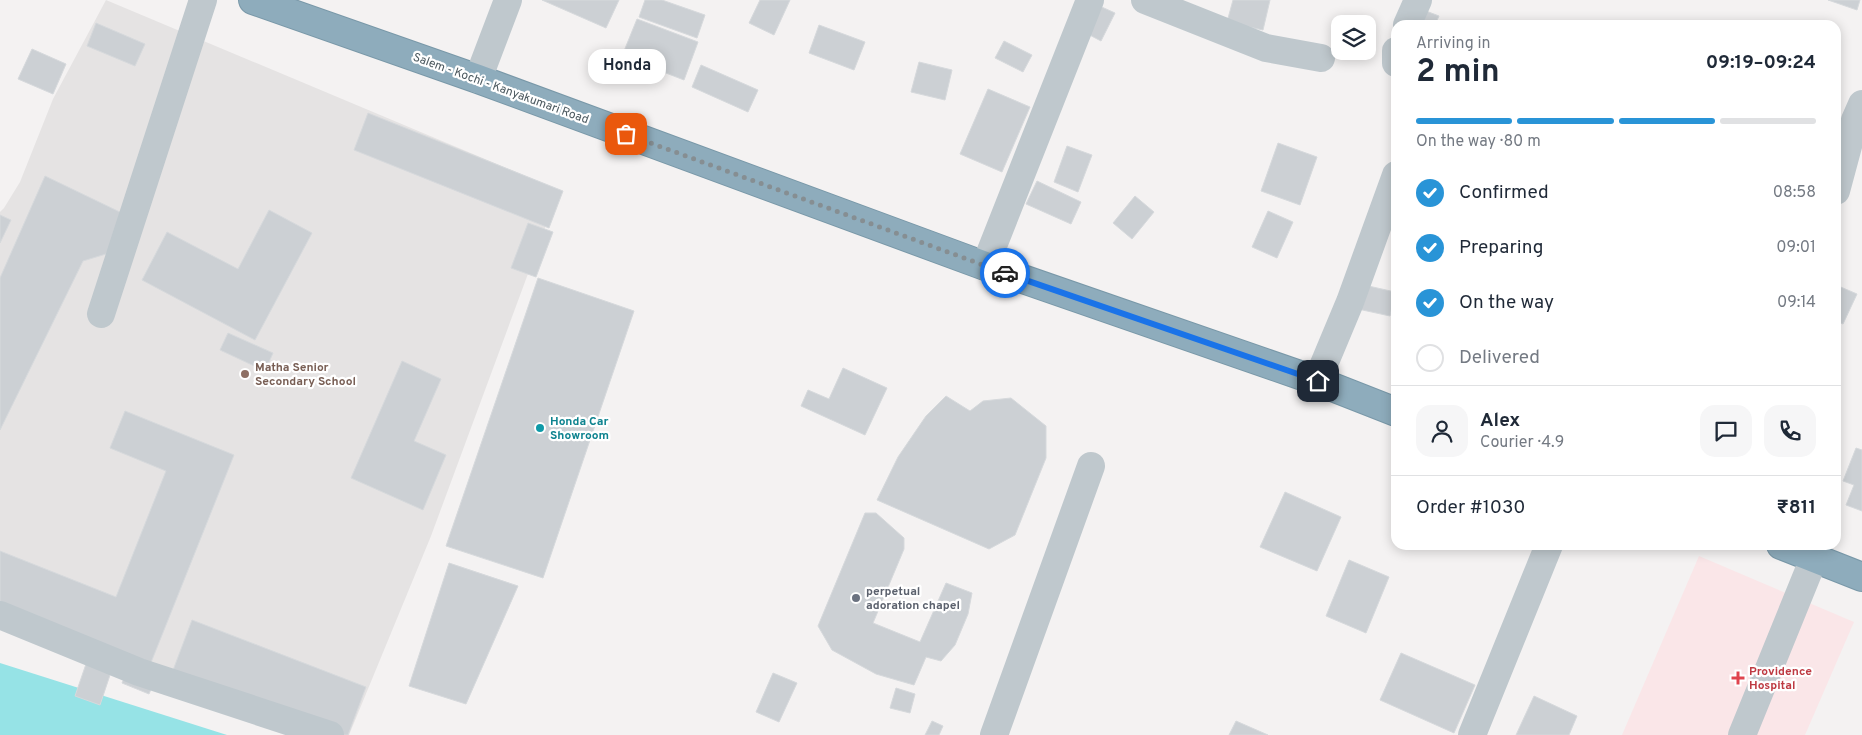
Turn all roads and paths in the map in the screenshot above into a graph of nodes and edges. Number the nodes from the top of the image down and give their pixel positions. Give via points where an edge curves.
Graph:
1 (203, 0) edge
2 (253, 0) edge
3 (508, 0) edge
4 (1090, 0) edge
5 (1145, 0) edge
6 (1418, 0) edge
7 (1409, 20) edge
8 (1321, 58) dead end
9 (478, 79) junction
10 (1862, 104) edge
11 (1841, 172) edge
12 (1391, 189) edge
13 (985, 266) junction
14 (101, 314) dead end
15 (1318, 381) junction
16 (1391, 410) edge
17 (1091, 466) dead end
18 (1547, 550) edge
19 (1794, 550) edge
20 (1814, 558) junction
21 (1862, 577) edge
22 (0, 615) edge
23 (330, 735) edge
24 (994, 735) edge
25 (1472, 735) edge
26 (1742, 735) edge

1 - 14 street
2 - 9 highway, Salem - Kochi - Kanyakumari Road
3 - 9 street
4 - 13 street
5 - 8 street via 1266,48
6 - 7 street
9 - 13 highway, Salem - Kochi - Kanyakumari Road
10 - 11 street
12 - 15 street
13 - 15 highway, Salem - Kochi - Kanyakumari Road
15 - 16 highway, Salem - Kochi - Kanyakumari Road
17 - 24 street
18 - 25 street
19 - 20 highway
20 - 21 highway
20 - 26 street
22 - 23 street via 139,672

